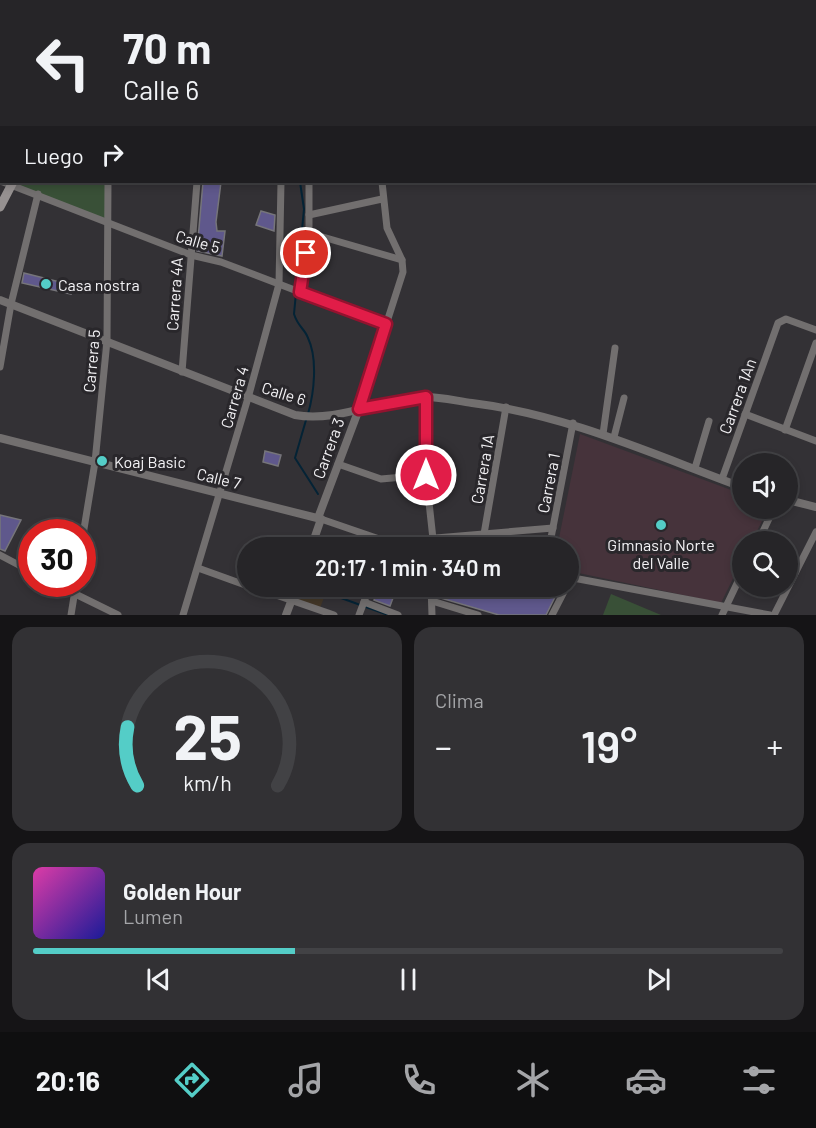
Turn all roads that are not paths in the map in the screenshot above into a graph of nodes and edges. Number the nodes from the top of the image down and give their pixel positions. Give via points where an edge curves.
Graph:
1 (6, 183) edge
2 (9, 183) edge
3 (108, 183) edge
4 (197, 183) edge
5 (281, 183) edge
6 (309, 183) edge
7 (382, 183) edge
8 (38, 194) junction
9 (382, 199) junction
10 (0, 207) edge
11 (309, 215) junction
12 (109, 223) junction
13 (309, 233) junction
14 (190, 255) junction
15 (402, 260) junction
16 (279, 284) junction
17 (296, 291) junction
18 (0, 300) edge
19 (11, 304) junction
20 (386, 324) junction
21 (816, 330) edge
22 (107, 341) junction
23 (816, 343) edge
24 (615, 348) dead end
25 (0, 366) edge
26 (182, 372) junction
27 (426, 397) junction
28 (248, 398) junction
29 (624, 398) dead end
30 (506, 408) junction
31 (359, 409) junction
32 (745, 414) junction
33 (709, 421) dead end
34 (573, 423) junction
35 (785, 430) junction
36 (603, 434) junction
37 (614, 437) junction
38 (0, 438) edge
39 (816, 441) edge
40 (95, 462) junction
41 (338, 464) junction
42 (695, 468) junction
43 (426, 475) junction
44 (722, 479) junction
45 (732, 483) edge
46 (219, 494) junction
47 (798, 502) edge
48 (816, 507) edge
49 (318, 518) junction
50 (86, 519) edge
51 (553, 528) junction
52 (816, 532) edge
53 (484, 534) junction
54 (310, 537) edge
55 (314, 537) edge
56 (367, 537) edge
57 (431, 537) edge
58 (468, 537) edge
59 (551, 537) edge
60 (0, 555) edge
61 (18, 565) edge
62 (198, 568) junction
63 (237, 582) edge
64 (579, 583) edge
65 (732, 594) edge
66 (73, 597) edge
67 (80, 597) edge
68 (278, 597) edge
69 (290, 597) edge
70 (291, 597) edge
71 (366, 597) edge
72 (561, 597) edge
73 (289, 601) junction
74 (364, 603) junction
75 (726, 607) junction
76 (433, 608) edge
77 (359, 614) edge
78 (70, 615) edge
79 (117, 615) edge
80 (183, 615) edge
81 (281, 615) edge
82 (286, 615) edge
83 (334, 615) edge
84 (398, 615) edge
85 (427, 615) edge
86 (478, 615) edge
87 (552, 615) edge
88 (722, 615) edge
89 (772, 615) edge

1 - 10 main road
2 - 8 street, Calle 5
3 - 12 street, Carrera 5
4 - 14 street, Carrera 4A
5 - 16 street, Carrera 4
6 - 11 street
7 - 9 street
8 - 12 street, Calle 5
8 - 19 street
9 - 11 street
9 - 15 street via 387,228
11 - 13 street
12 - 14 street, Calle 5
12 - 22 street, Carrera 5
13 - 15 street
13 - 17 street
14 - 16 street, Calle 5
14 - 26 street, Carrera 4A
15 - 20 street, Carrera 3 via 403,272
16 - 17 street, Calle 5
16 - 28 street, Carrera 4
17 - 20 street, Calle 5
18 - 19 street, Calle 6
19 - 22 street, Calle 6
19 - 25 street
20 - 31 street, Carrera 3
21 - 32 street, Carrera 1An via 786,319 778,322
22 - 26 street, Calle 6
22 - 40 street, Carrera 5
23 - 35 street
24 - 36 street
26 - 28 street, Calle 6
27 - 30 street, Calle 6
27 - 31 street, Calle 6
27 - 43 street
28 - 31 street, Calle 6 via 306,417
28 - 46 street, Carrera 4
29 - 37 street
30 - 34 street, Calle 6
30 - 53 street, Carrera 1A
31 - 41 street, Carrera 3
32 - 35 street
32 - 44 street, Carrera 1An
33 - 42 street
34 - 36 street, Calle 6
34 - 51 street, Carrera 1
35 - 39 street
36 - 37 street, Calle 6
37 - 42 street, Calle 6
38 - 40 street, Calle 7
40 - 46 street, Calle 7
40 - 50 street, Carrera 5
41 - 43 street via 381,479
41 - 49 street, Carrera 3
42 - 44 street, Calle 6
43 - 57 street
44 - 45 street, Calle 6
46 - 49 street, Calle 7
46 - 62 street, Carrera 4
47 - 48 street
49 - 54 street, Carrera 3
49 - 55 street, Carrera 3
49 - 56 street, Calle 7
51 - 53 street
51 - 59 street, Carrera 1
52 - 89 street
53 - 58 street
60 - 61 street
62 - 63 street
62 - 80 street, Carrera 4
64 - 75 street
65 - 75 street
66 - 78 street
67 - 79 street
68 - 73 street
69 - 73 street
70 - 73 street
71 - 74 street
72 - 87 street
73 - 81 street
73 - 82 street
73 - 83 street
74 - 77 street
74 - 84 street
75 - 88 street
75 - 89 street
76 - 85 street
76 - 86 street

